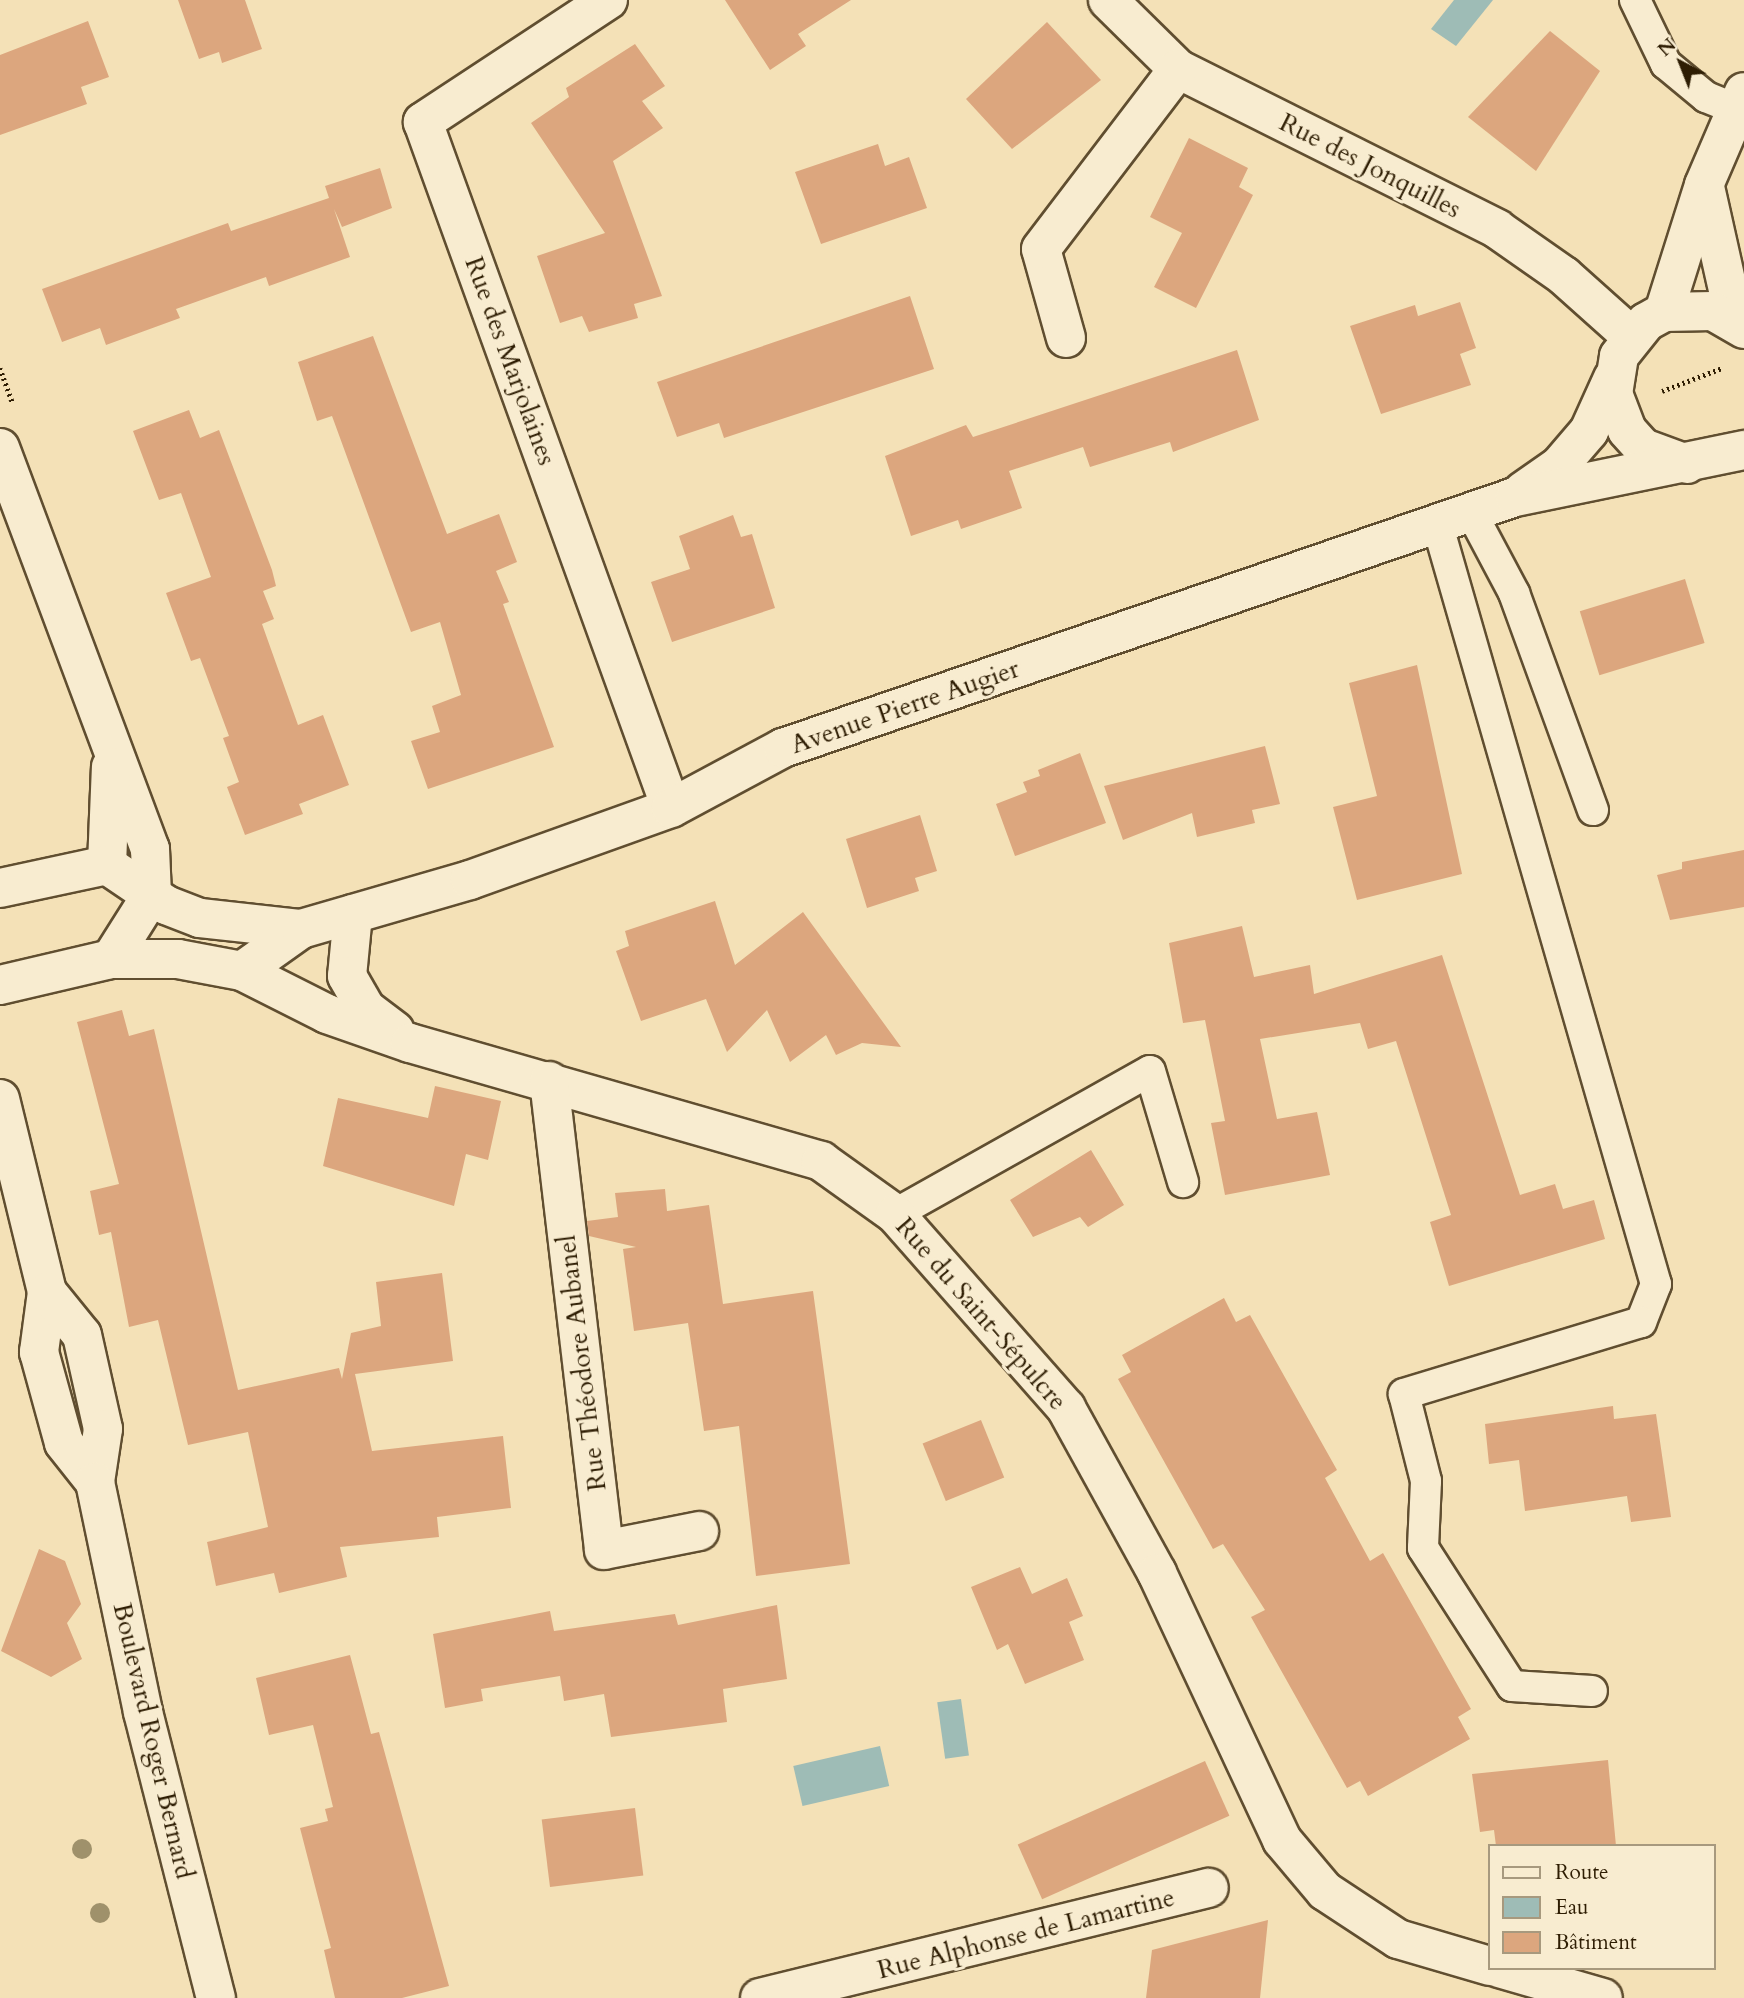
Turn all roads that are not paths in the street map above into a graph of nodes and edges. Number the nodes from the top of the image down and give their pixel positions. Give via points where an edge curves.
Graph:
1 (608, 0) edge
2 (1108, 0) edge
3 (1635, 0) edge
4 (1178, 69) junction
5 (1739, 100) edge
6 (1704, 185) junction
7 (1664, 312) junction
8 (1740, 325) edge
9 (1631, 336) junction
10 (1066, 338) dead end
11 (1615, 393) junction
12 (0, 448) edge
13 (1739, 449) edge
14 (1688, 464) junction
15 (1515, 497) junction
16 (1454, 518) junction
17 (112, 758) junction
18 (671, 808) junction
19 (1593, 810) dead end
20 (107, 865) junction
21 (0, 888) edge
22 (152, 894) junction
23 (353, 914) junction
24 (301, 929) junction
25 (111, 959) junction
26 (242, 971) junction
27 (0, 985) edge
28 (410, 1043) junction
29 (550, 1081) junction
30 (0, 1099) edge
31 (1183, 1182) dead end
32 (895, 1214) junction
33 (699, 1531) dead end
34 (1592, 1691) dead end
35 (1209, 1888) dead end
36 (1488, 1965) edge
37 (1506, 1970) edge
38 (879, 1985) edge
39 (216, 1998) edge
40 (760, 1998) edge
41 (1603, 1998) edge

1 - 18 street, Rue des Marjolaines via 424,122
2 - 4 street, Rue des Jonquilles
3 - 5 lane via 1666,64 1706,97
4 - 9 street, Rue des Jonquilles via 1496,229 1563,276
4 - 10 street via 1041,249
5 - 6 street
6 - 7 street
6 - 8 street
7 - 8 street via 1689,308
7 - 9 street
9 - 11 street, Avenue Pierre Augier
11 - 14 street via 1643,448
11 - 15 street, Avenue Pierre Augier via 1559,466
12 - 17 street
13 - 14 street, Avenue Pierre Augier
14 - 15 street, Avenue Pierre Augier
15 - 16 street, Avenue Pierre Augier
16 - 18 street, Avenue Pierre Augier via 783,748
16 - 19 lane via 1514,593
16 - 34 lane via 1656,1284 1641,1322 1404,1394 1426,1481 1423,1548 1511,1686
17 - 20 street
17 - 22 street via 150,849
18 - 23 street, Avenue Pierre Augier
20 - 21 street
20 - 22 street, Avenue Pierre Augier
22 - 24 street, Avenue Pierre Augier via 201,918
22 - 25 street
23 - 24 street, Avenue Pierre Augier
23 - 28 street, Rue du Saint-Sépulcre via 347,976 366,1009
24 - 26 street, Avenue Pierre Augier
25 - 26 street via 178,959
25 - 27 street
26 - 28 street, Rue du Saint-Sépulcre via 327,1014
28 - 29 street, Rue du Saint-Sépulcre
29 - 32 street, Rue du Saint-Sépulcre via 821,1161
29 - 33 street, Rue Théodore Aubanel via 604,1550
30 - 39 street, Boulevard Roger Bernard via 47,1292 39,1352 64,1443 95,1482 144,1712
31 - 32 lane via 1150,1071
32 - 36 street, Rue du Saint-Sépulcre via 1066,1408 1157,1573 1282,1840 1325,1891 1398,1939
35 - 38 street, Rue Alphonse de Lamartine
37 - 41 street
38 - 40 street, Rue Alphonse de Lamartine

